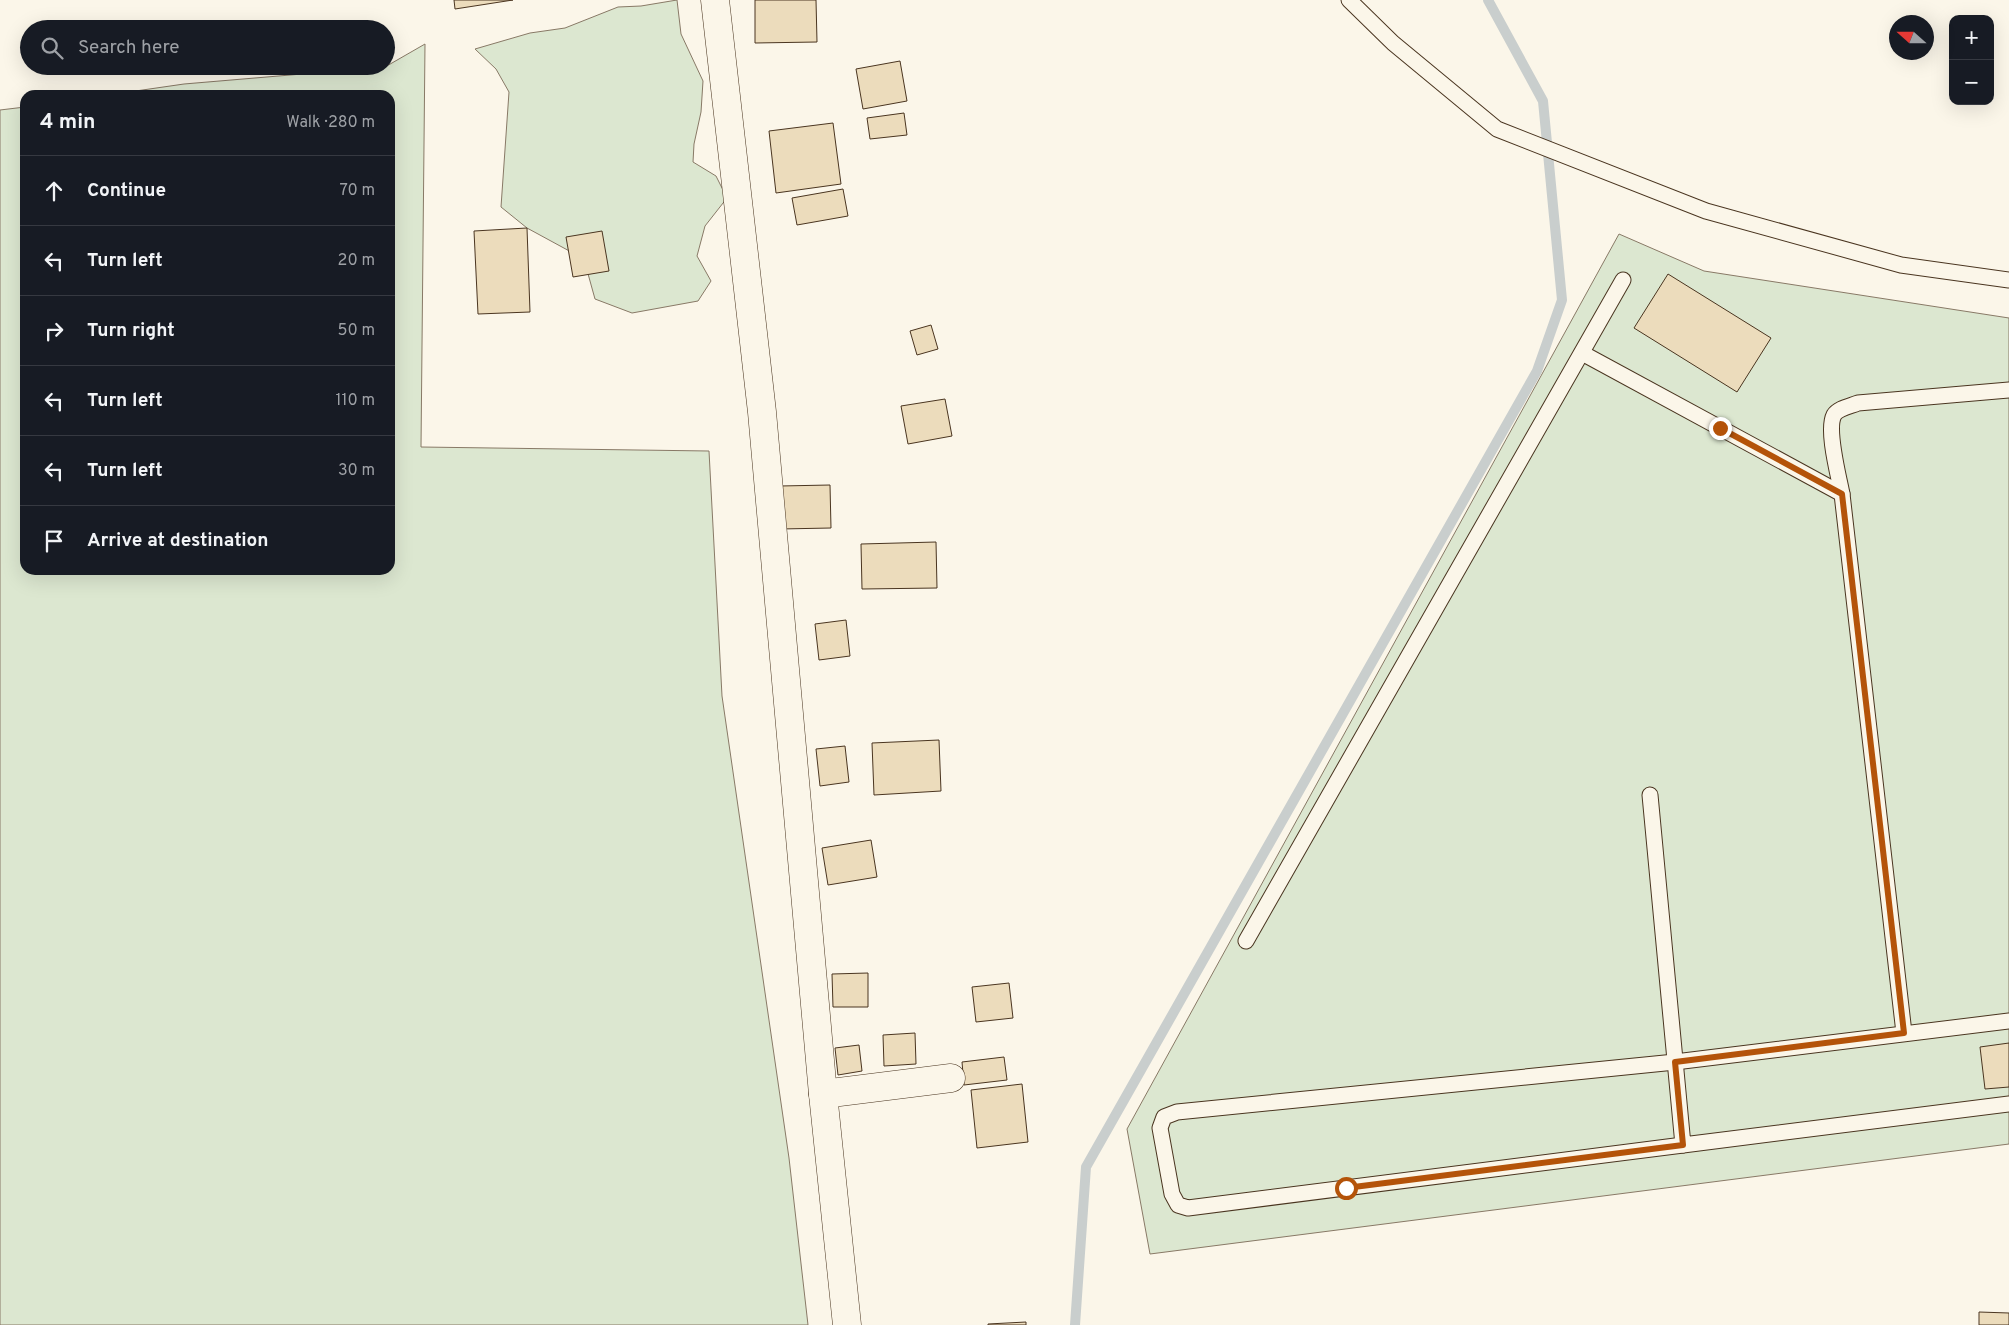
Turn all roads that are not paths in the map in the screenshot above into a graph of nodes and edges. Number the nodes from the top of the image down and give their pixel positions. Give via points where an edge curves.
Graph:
1 (715, 0) edge
2 (1349, 0) edge
3 (1623, 280) dead end
4 (2009, 280) edge
5 (1582, 352) junction
6 (2009, 390) edge
7 (1842, 494) junction
8 (1650, 795) dead end
9 (1246, 941) dead end
10 (2009, 1020) edge
11 (1904, 1033) junction
12 (1675, 1062) junction
13 (951, 1078) dead end
14 (823, 1094) junction
15 (2009, 1104) edge
16 (1683, 1145) junction
17 (846, 1325) edge

1 - 14 street via 762,412
2 - 4 lane via 1393,43 1497,129 1706,211 1901,265
3 - 5 lane
5 - 7 lane
5 - 9 lane
6 - 7 lane via 1858,403 1840,410 1834,415 1831,426
7 - 11 lane
8 - 12 lane
10 - 11 lane
11 - 12 lane
12 - 16 lane
12 - 16 lane via 1177,1112 1164,1117 1160,1128 1172,1194 1178,1205 1188,1208
13 - 14 street
14 - 17 street
15 - 16 lane

